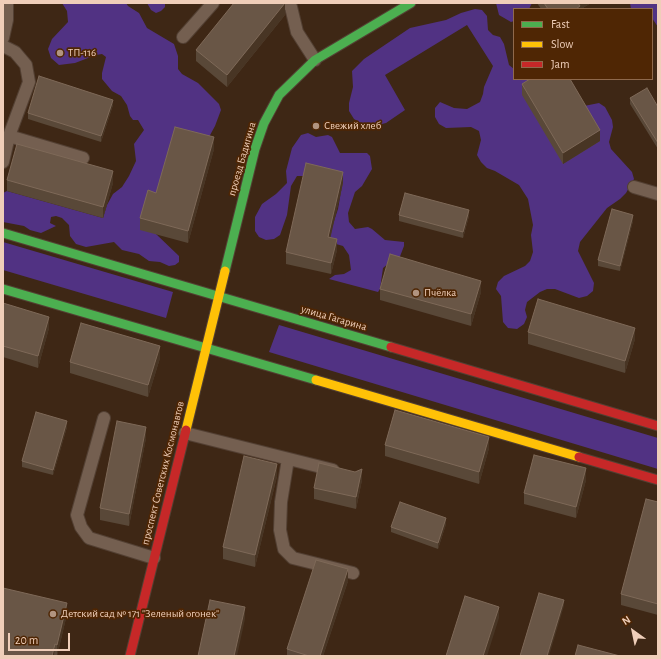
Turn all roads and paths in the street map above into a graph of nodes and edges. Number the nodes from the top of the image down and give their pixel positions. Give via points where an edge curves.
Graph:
1 (7, 3) edge
2 (213, 3) edge
3 (287, 3) edge
4 (412, 3) edge
5 (182, 37) dead end
6 (3, 38) edge
7 (3, 46) edge
8 (315, 60) junction
9 (10, 136) junction
10 (83, 158) dead end
11 (3, 162) edge
12 (634, 188) dead end
13 (658, 194) edge
14 (3, 233) edge
15 (3, 289) edge
16 (219, 297) junction
17 (206, 350) junction
18 (104, 418) dead end
19 (658, 426) edge
20 (185, 433) junction
21 (288, 459) junction
22 (348, 474) edge
23 (658, 480) edge
24 (154, 558) junction
25 (353, 573) dead end
26 (130, 656) edge

1 - 6 lane
2 - 5 lane
3 - 8 lane via 292,7 297,32
4 - 8 main road, проезд Бадигина
7 - 9 lane via 15,52 26,65 29,82
8 - 16 main road, проезд Бадигина via 279,95 264,123 254,149
9 - 10 lane
9 - 11 lane
12 - 13 lane
14 - 16 main road, улица Гагарина
15 - 17 main road
16 - 17 main road, проспект Советских Космонавтов
16 - 19 main road, улица Гагарина
17 - 20 main road, проспект Советских Космонавтов
17 - 23 main road
18 - 24 lane via 77,516 89,538
20 - 21 lane
20 - 24 main road, проспект Советских Космонавтов
21 - 22 lane
21 - 25 lane via 281,502 280,530 284,549 293,558
24 - 26 main road, проспект Советских Космонавтов

